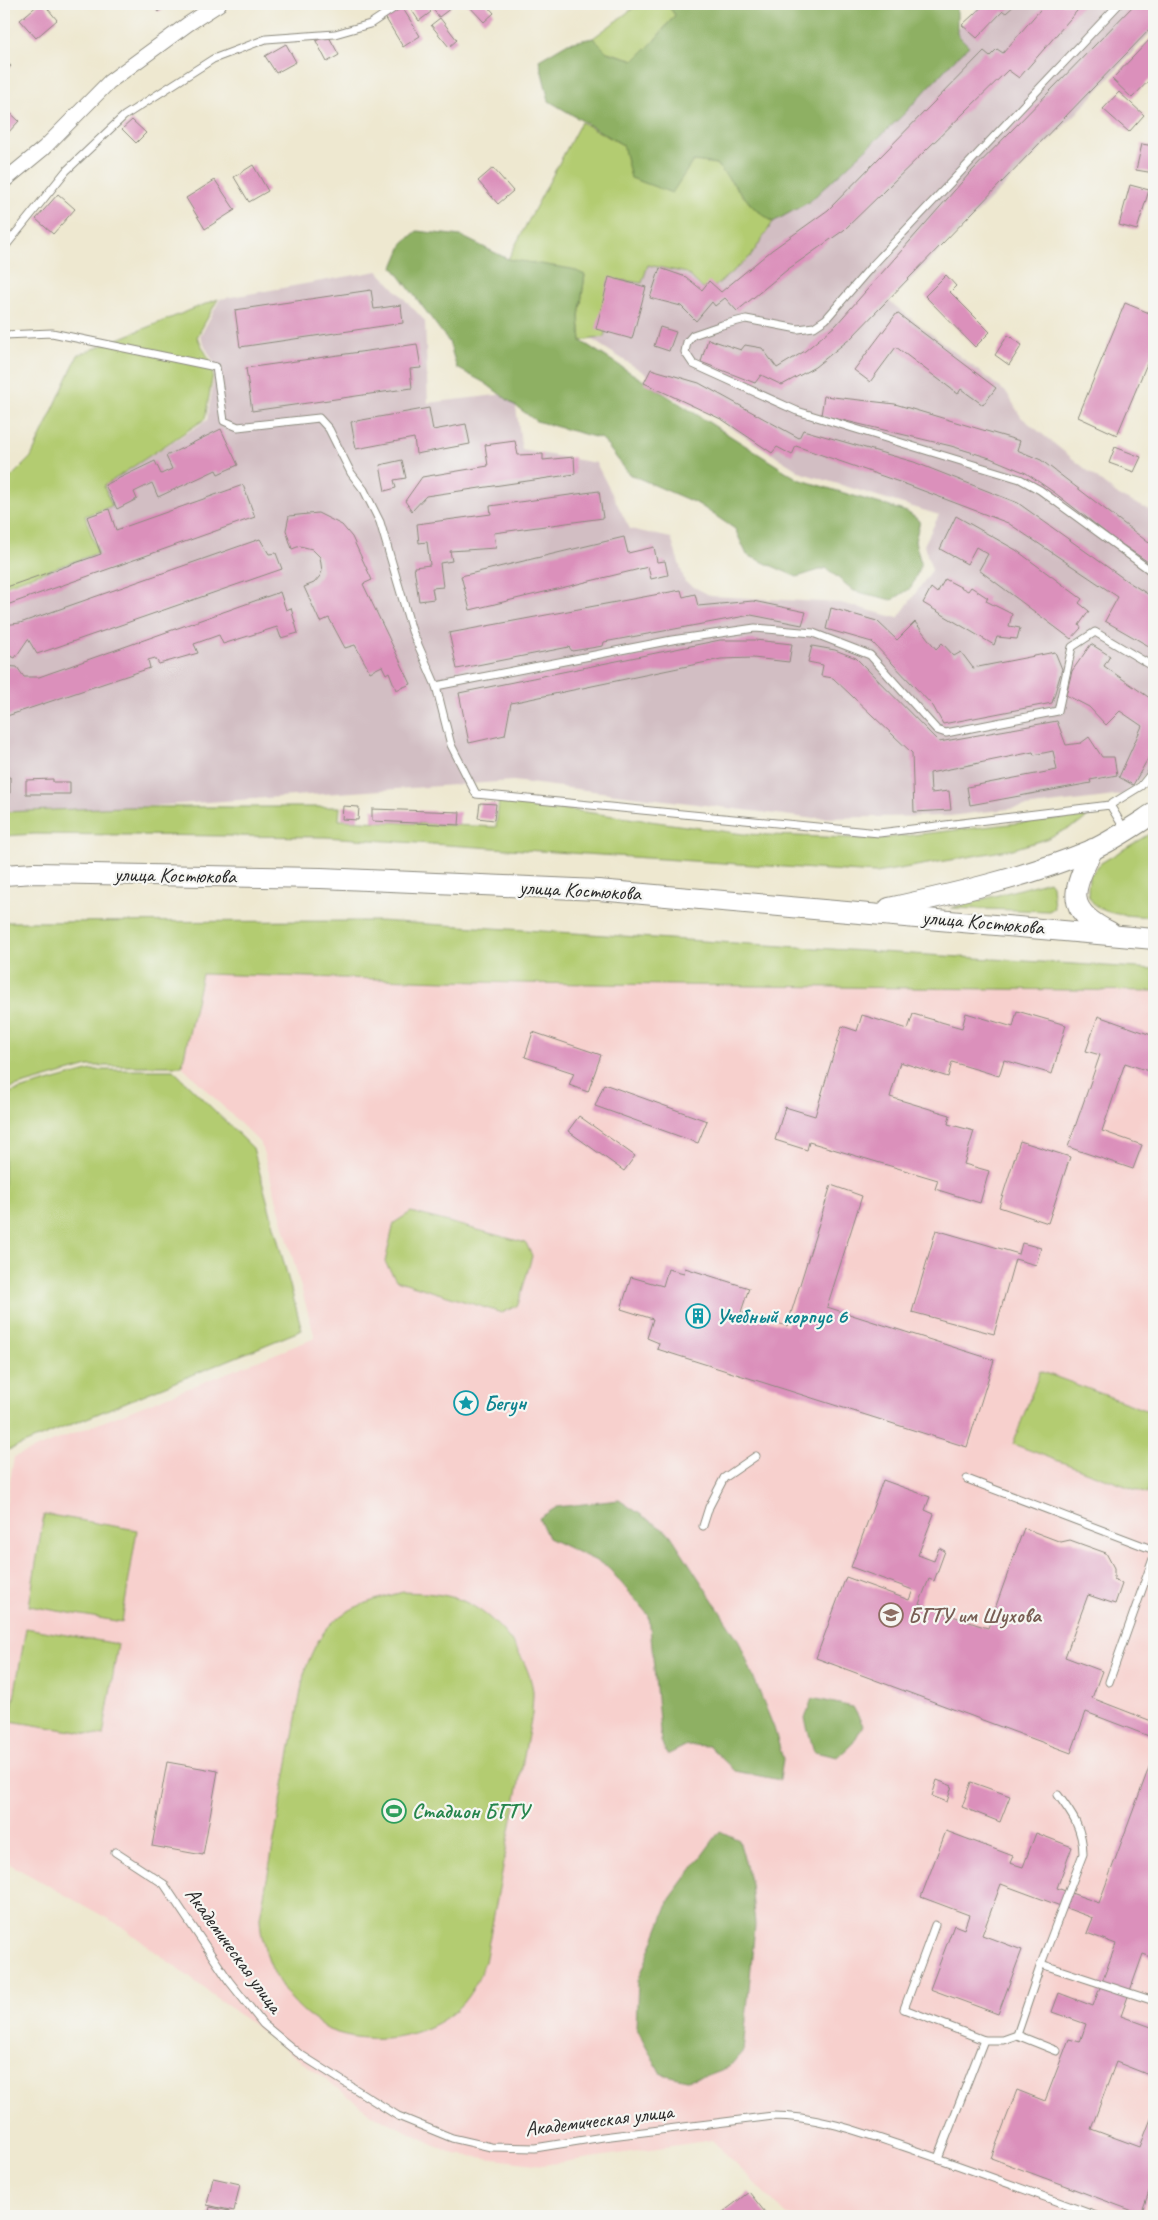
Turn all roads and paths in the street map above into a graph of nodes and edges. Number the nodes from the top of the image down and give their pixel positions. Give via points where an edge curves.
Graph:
1 (219, 4) edge
2 (400, 4) edge
3 (1119, 4) edge
4 (4, 180) edge
5 (4, 248) edge
6 (4, 335) edge
7 (1154, 573) edge
8 (1154, 667) edge
9 (436, 686) junction
10 (1154, 770) edge
11 (1110, 805) junction
12 (1154, 813) edge
13 (1125, 832) junction
14 (1093, 850) junction
15 (4, 875) edge
16 (870, 912) junction
17 (1117, 935) junction
18 (1154, 939) edge
19 (756, 1456) dead end
20 (967, 1479) dead end
21 (702, 1526) dead end
22 (1154, 1550) edge
23 (1154, 1556) edge
24 (1109, 1682) dead end
25 (1058, 1795) dead end
26 (115, 1852) dead end
27 (935, 1925) dead end
28 (1041, 1964) junction
29 (1151, 2000) dead end
30 (1016, 2035) junction
31 (984, 2040) junction
32 (1057, 2051) dead end
33 (938, 2158) junction
34 (1096, 2216) edge

1 - 4 street via 109,82 44,148
2 - 5 lane via 370,24 335,34 266,39 213,59 124,116 66,171
3 - 7 lane via 871,266 826,319 814,327 798,329 746,319 693,334 685,352 693,364 797,411 1020,479
6 - 9 lane via 52,333 216,367 224,421 238,427 319,418 330,429 380,522 412,631
8 - 9 lane via 1095,632 1072,647 1058,711 946,733 937,730 870,655 813,633 755,628 691,637
9 - 11 lane via 452,745 476,794 879,833
10 - 11 lane via 1141,786
11 - 13 lane
12 - 13 main road
13 - 14 main road
14 - 16 main road via 958,893
14 - 17 main road via 1079,876 1078,908 1090,922
15 - 16 main road, улица Костюкова via 321,878 598,890
16 - 17 main road, улица Костюкова
17 - 18 main road, улица Костюкова
19 - 21 lane via 724,1478
20 - 22 lane
23 - 24 lane
25 - 28 lane via 1076,1820 1083,1838 1084,1854
26 - 33 lane, Академическая улица via 164,1884 229,1981 263,2024 298,2053 398,2116 452,2138 490,2147 535,2148 744,2119 794,2116 824,2122
27 - 31 lane via 904,2009
28 - 29 lane
28 - 30 lane
30 - 31 lane via 1003,2040
30 - 32 lane
31 - 33 lane
33 - 34 lane, Академическая улица

